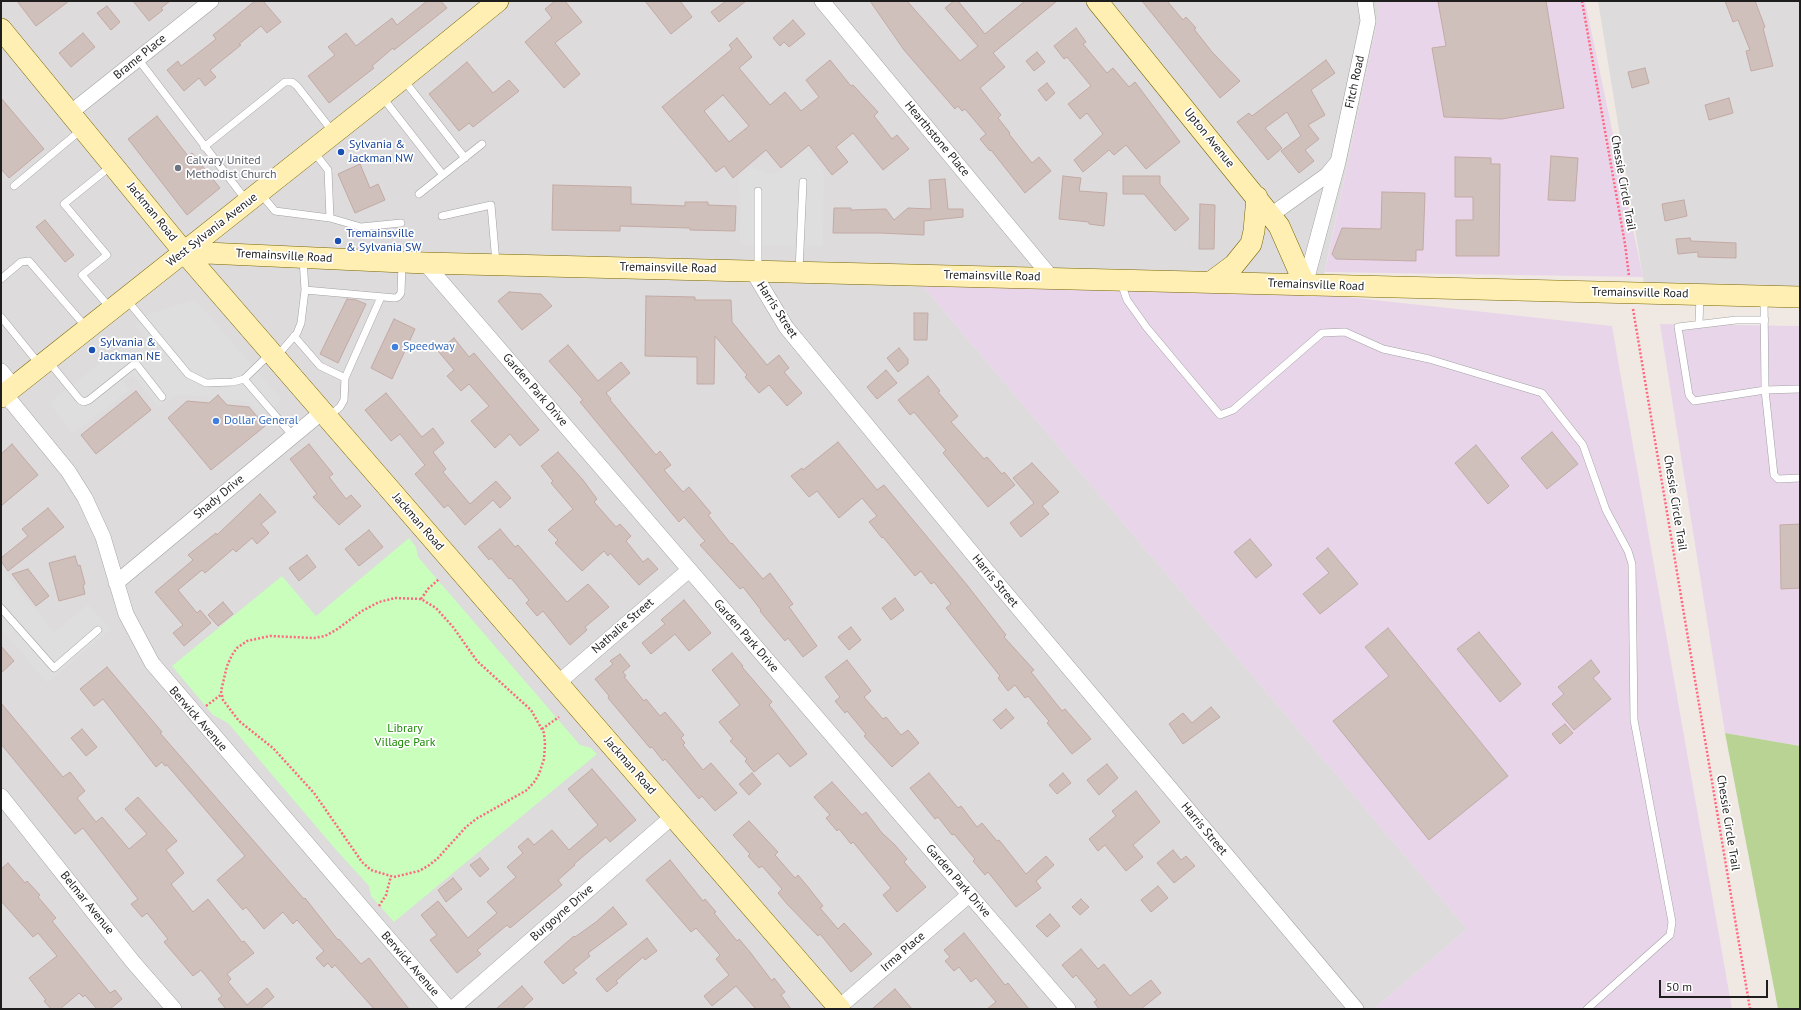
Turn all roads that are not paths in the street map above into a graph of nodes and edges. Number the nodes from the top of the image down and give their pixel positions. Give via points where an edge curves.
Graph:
1 (211, 1) edge
2 (498, 1) edge
3 (822, 1) edge
4 (1097, 1) edge
5 (1365, 1) edge
6 (1, 29) edge
7 (138, 59) junction
8 (403, 78) junction
9 (381, 96) junction
10 (76, 121) junction
11 (333, 133) junction
12 (482, 144) dead end
13 (204, 147) junction
14 (312, 150) junction
15 (465, 158) junction
16 (1338, 162) junction
17 (112, 164) junction
18 (443, 175) junction
19 (803, 182) dead end
20 (14, 186) dead end
21 (758, 191) dead end
22 (419, 194) dead end
23 (254, 197) junction
24 (1257, 197) junction
25 (1271, 215) junction
26 (442, 216) dead end
27 (330, 218) junction
28 (402, 223) dead end
29 (184, 252) junction
30 (302, 257) junction
31 (402, 261) junction
32 (425, 262) junction
33 (496, 264) junction
34 (755, 270) junction
35 (799, 271) junction
36 (1052, 277) junction
37 (1, 279) edge
38 (1120, 279) junction
39 (1210, 282) junction
40 (1305, 285) junction
41 (304, 290) junction
42 (1700, 294) junction
43 (1764, 296) junction
44 (381, 297) junction
45 (1800, 297) edge
46 (118, 304) junction
47 (1, 317) edge
48 (1764, 320) junction
49 (1699, 323) junction
50 (87, 329) junction
51 (294, 336) junction
52 (273, 355) junction
53 (44, 363) junction
54 (345, 378) junction
55 (244, 379) junction
56 (5, 387) edge
57 (1800, 389) edge
58 (1765, 390) junction
59 (162, 396) dead end
60 (324, 415) junction
61 (293, 436) junction
62 (1800, 478) edge
63 (689, 570) junction
64 (116, 583) junction
65 (1, 608) edge
66 (98, 630) dead end
67 (558, 683) junction
68 (1, 796) edge
69 (673, 816) junction
70 (969, 895) junction
71 (839, 1008) edge
72 (174, 1009) edge
73 (450, 1009) edge
74 (1068, 1009) edge
75 (1356, 1009) edge
76 (1587, 1009) edge

1 - 7 street, Brame Place
2 - 8 street, West Sylvania Avenue
3 - 36 street, Hearthstone Place
4 - 24 street, Upton Avenue
5 - 16 street, Fitch Road via 1368,20
6 - 10 street, Jackman Road
7 - 10 street, Brame Place
7 - 13 lane
8 - 9 street, West Sylvania Avenue
8 - 15 lane
9 - 11 street, West Sylvania Avenue
9 - 18 lane
10 - 17 street, Jackman Road
10 - 20 lane
11 - 13 lane via 297,86 292,82 285,82
11 - 14 street, West Sylvania Avenue
12 - 15 lane
13 - 23 lane
14 - 23 street, West Sylvania Avenue
14 - 27 lane via 328,170
15 - 18 lane
16 - 25 street via 1327,175
16 - 40 street, Fitch Road
17 - 29 street, Jackman Road
17 - 46 lane via 64,204 106,255 82,275
18 - 22 lane
19 - 35 lane
21 - 34 lane
23 - 27 lane via 276,211
23 - 29 street, West Sylvania Avenue
24 - 25 street, Upton Avenue
24 - 39 street via 1251,244 1234,265
25 - 40 street, Upton Avenue via 1279,226
26 - 33 lane via 491,205
27 - 28 lane via 361,227
29 - 30 street, Tremainsville Road
29 - 46 street, West Sylvania Avenue
29 - 52 street, Jackman Road
30 - 31 street, Tremainsville Road
30 - 41 lane
31 - 32 street, Tremainsville Road
31 - 44 lane via 401,293 395,298
32 - 33 street, Tremainsville Road
32 - 63 street, Garden Park Drive
33 - 34 street, Tremainsville Road
34 - 35 street, Tremainsville Road
34 - 75 street, Harris Street via 786,327 977,559
35 - 36 street, Tremainsville Road
36 - 38 street, Tremainsville Road
37 - 50 lane via 21,262 29,261
38 - 39 street, Tremainsville Road
38 - 76 lane via 1127,300 1147,328 1220,414 1233,410 1322,334 1345,332 1383,349 1429,359 1542,393 1582,445 1606,510 1628,551 1632,564 1634,720 1672,922 1670,935
39 - 40 street, Tremainsville Road
40 - 42 street, Tremainsville Road
41 - 44 lane
41 - 51 lane via 300,323
42 - 43 street, Tremainsville Road
42 - 49 lane
43 - 45 street, Tremainsville Road
43 - 48 lane
44 - 54 lane
46 - 50 street, West Sylvania Avenue
46 - 55 lane via 188,374 206,383
47 - 53 lane
48 - 49 lane
48 - 58 lane
49 - 58 lane via 1678,327 1689,395 1694,400
50 - 53 street, West Sylvania Avenue
51 - 52 lane
51 - 54 lane via 320,366
52 - 55 lane
52 - 60 street, Jackman Road
53 - 56 street, West Sylvania Avenue
53 - 59 lane via 84,402 132,365 137,365
54 - 60 lane via 344,400 340,407
55 - 61 lane
56 - 64 street, Berwick Avenue via 68,471 82,494 97,521
57 - 58 lane
58 - 62 lane via 1774,474 1778,479
60 - 61 street, Shady Drive
60 - 67 street, Jackman Road
61 - 64 street, Shady Drive
63 - 67 street, Nathalie Street
63 - 70 street, Garden Park Drive
64 - 73 street, Berwick Avenue via 135,634 161,676
65 - 66 lane via 54,668
67 - 69 street, Jackman Road
68 - 72 street, Belmar Avenue
69 - 71 street, Jackman Road
69 - 73 street, Burgoyne Drive
70 - 71 street, Irma Place
70 - 74 street, Garden Park Drive

